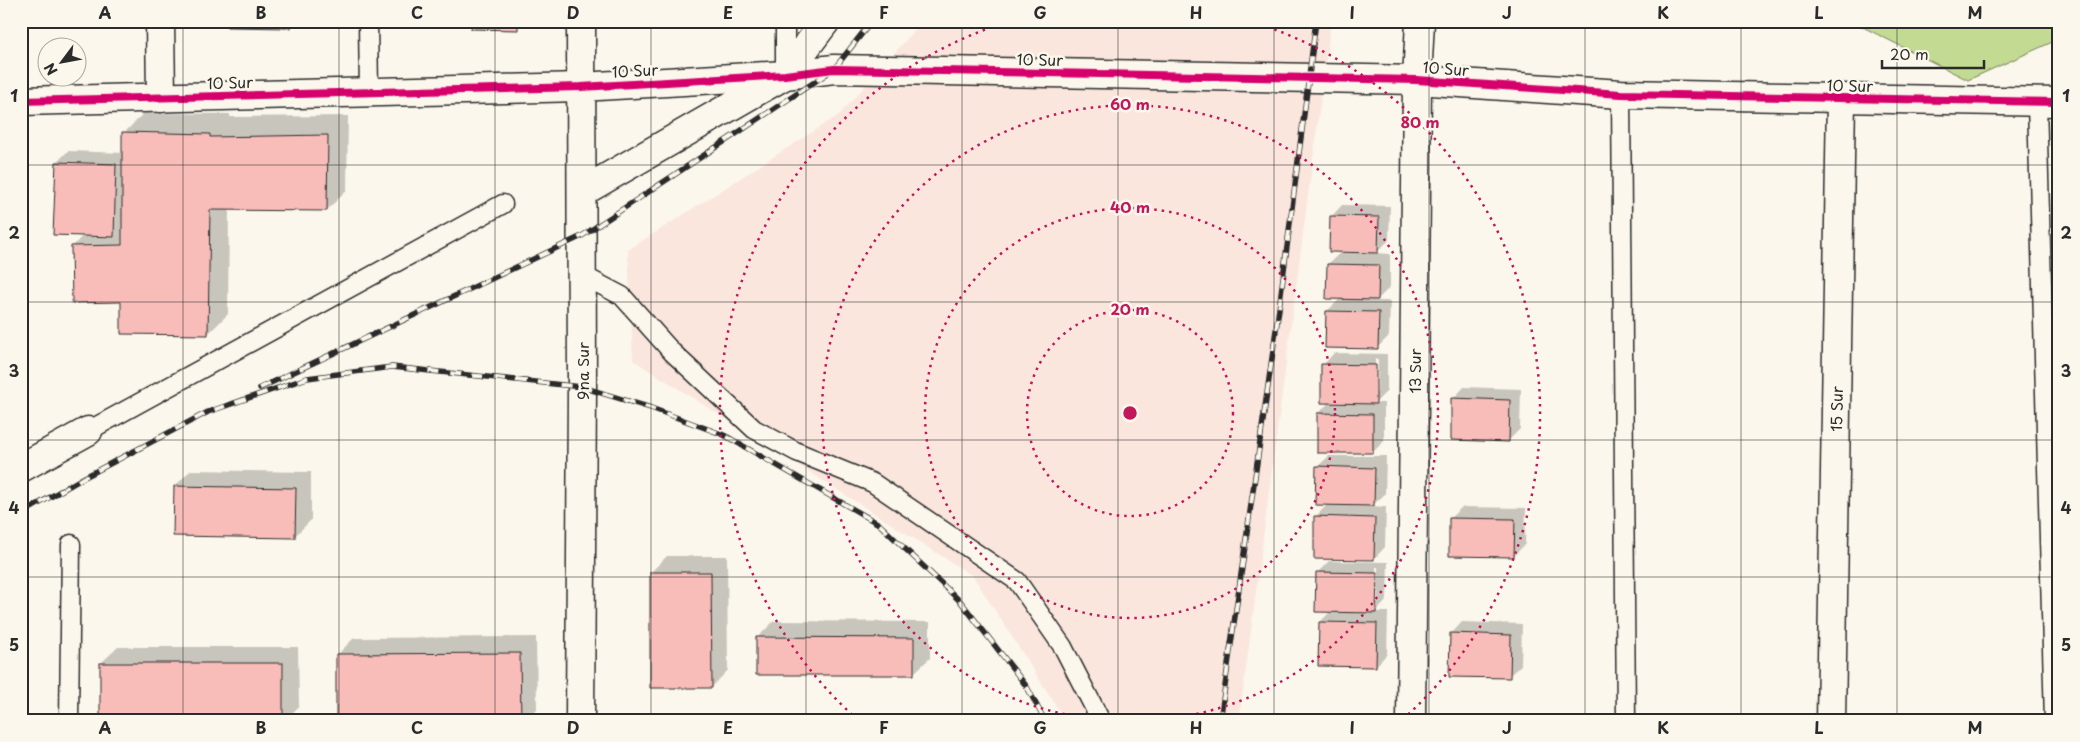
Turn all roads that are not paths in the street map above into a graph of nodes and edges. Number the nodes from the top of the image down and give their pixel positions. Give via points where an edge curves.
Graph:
1 (160, 21) edge
2 (368, 21) edge
3 (581, 21) edge
4 (785, 21) edge
5 (826, 21) edge
6 (1420, 21) edge
7 (785, 75) junction
8 (1416, 80) junction
9 (581, 87) junction
10 (369, 92) junction
11 (1622, 94) junction
12 (161, 98) junction
13 (1840, 98) junction
14 (21, 101) edge
15 (2048, 102) edge
16 (582, 192) junction
17 (503, 204) dead end
18 (582, 275) junction
19 (88, 431) joint
20 (21, 468) edge
21 (71, 544) dead end
22 (69, 721) edge
23 (580, 721) edge
24 (1101, 721) edge
25 (1411, 721) edge
26 (1626, 721) edge
27 (1831, 721) edge
28 (2054, 721) edge

1 - 12 street
2 - 10 lane
3 - 9 street, 9na Sur
4 - 7 lane
5 - 7 street
6 - 8 street, 13 Sur
7 - 8 street, 10 Sur via 834,69
7 - 9 street, 10 Sur
7 - 16 street
8 - 11 street, 10 Sur
8 - 25 street, 13 Sur
9 - 10 street, 10 Sur
9 - 16 street, 9na Sur
10 - 12 street, 10 Sur
11 - 13 street, 10 Sur
11 - 26 lane
12 - 14 street, 10 Sur
13 - 15 street, 10 Sur
13 - 27 street, 15 Sur
15 - 28 lane
16 - 18 street, 9na Sur
17 - 19 lane
18 - 23 street, 9na Sur
18 - 24 lane via 622,296 672,352 754,429 797,452 873,483 1017,581 1063,647
19 - 20 street
21 - 22 lane

